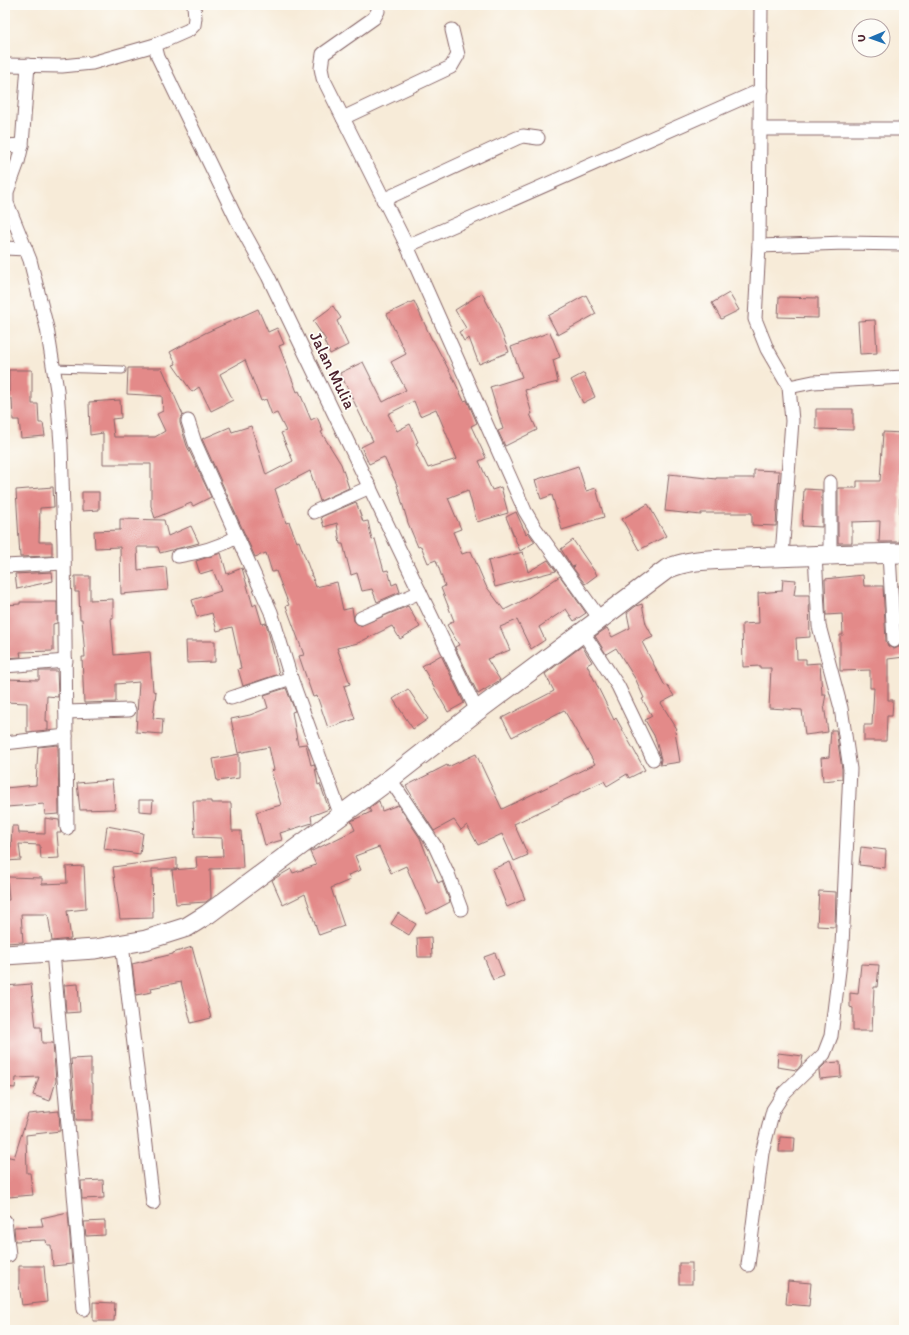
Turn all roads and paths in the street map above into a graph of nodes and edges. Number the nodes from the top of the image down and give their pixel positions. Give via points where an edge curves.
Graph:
1 (194, 5) edge
2 (378, 5) edge
3 (761, 5) edge
4 (452, 30) dead end
5 (155, 45) junction
6 (5, 65) edge
7 (28, 65) junction
8 (761, 90) junction
9 (343, 118) junction
10 (761, 129) junction
11 (904, 129) edge
12 (538, 138) dead end
13 (22, 145) junction
14 (5, 146) edge
15 (383, 200) junction
16 (904, 244) edge
17 (407, 246) junction
18 (759, 246) junction
19 (5, 248) edge
20 (26, 249) junction
21 (53, 368) junction
22 (122, 370) dead end
23 (904, 377) edge
24 (789, 387) junction
25 (188, 421) dead end
26 (830, 482) dead end
27 (370, 487) junction
28 (314, 512) dead end
29 (237, 537) junction
30 (897, 554) edge
31 (822, 555) junction
32 (178, 556) dead end
33 (782, 556) junction
34 (64, 563) junction
35 (5, 566) edge
36 (420, 592) junction
37 (361, 618) dead end
38 (600, 619) junction
39 (582, 631) junction
40 (894, 641) dead end
41 (66, 661) junction
42 (5, 666) edge
43 (291, 678) junction
44 (232, 698) dead end
45 (128, 710) dead end
46 (477, 711) junction
47 (66, 712) junction
48 (66, 736) junction
49 (5, 743) edge
50 (653, 759) dead end
51 (390, 779) junction
52 (341, 816) junction
53 (67, 828) dead end
54 (460, 909) dead end
55 (122, 944) junction
56 (53, 952) junction
57 (5, 955) edge
58 (153, 1202) dead end
59 (5, 1221) edge
60 (9, 1255) dead end
61 (748, 1265) dead end
62 (84, 1309) dead end

1 - 5 street via 194,25 189,30
2 - 9 street via 374,18 323,54 323,78
3 - 8 street
4 - 9 street via 458,55 451,67
5 - 7 street via 92,63 62,66
5 - 27 street, Jalan Mulia via 158,58 236,218 268,276
6 - 7 street
7 - 13 street
8 - 10 street
8 - 17 street
9 - 15 street
10 - 11 street
10 - 18 street
12 - 15 street via 517,138
13 - 14 street
13 - 20 street via 7,192 10,212
15 - 17 street
16 - 18 street
17 - 38 street via 525,511
18 - 24 street via 755,319 767,349
19 - 20 street
20 - 21 street via 47,328
21 - 22 lane
21 - 34 street via 61,445
23 - 24 street via 813,382
24 - 33 street via 792,421
25 - 29 street via 195,443
26 - 31 street
27 - 28 street
27 - 36 street, Jalan Mulia
29 - 32 street via 212,548
29 - 43 street via 271,612
30 - 31 main road
30 - 40 street
31 - 33 main road
31 - 61 street via 819,626 840,701 850,769 842,946 828,1047 784,1093 770,1122 762,1153
33 - 38 main road via 679,564 655,576
34 - 35 street
34 - 41 street
36 - 37 street
36 - 46 street, Jalan Mulia
38 - 39 main road
39 - 46 main road
39 - 50 street via 618,686
41 - 42 street
41 - 47 street
43 - 44 street
43 - 52 street
45 - 47 street
46 - 51 main road
47 - 48 street
48 - 49 street
48 - 53 street
51 - 52 main road
51 - 54 street via 435,846
52 - 55 main road via 187,928
55 - 56 main road
55 - 58 street
56 - 57 main road
56 - 62 street
59 - 60 street

